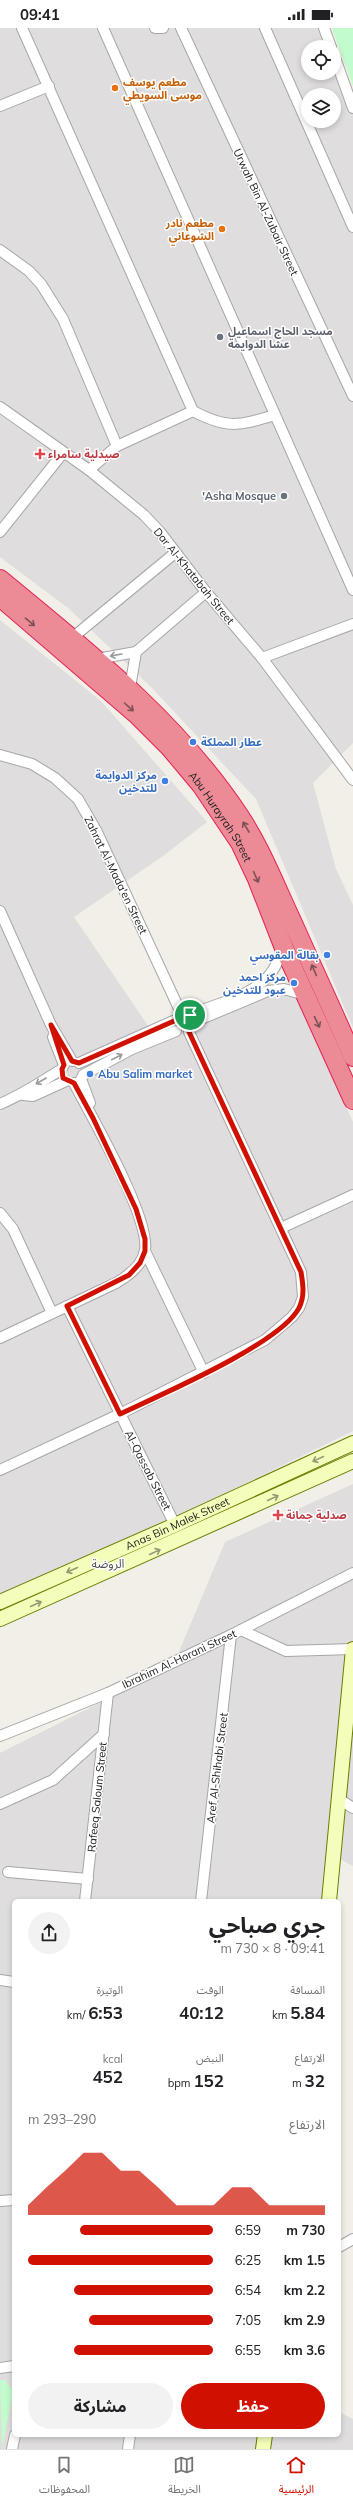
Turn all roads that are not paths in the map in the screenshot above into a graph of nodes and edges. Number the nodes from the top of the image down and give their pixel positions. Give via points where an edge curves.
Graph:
1 (22, 28) edge
2 (103, 28) edge
3 (155, 28) edge
4 (163, 28) edge
5 (181, 28) edge
6 (265, 28) edge
7 (324, 28) edge
8 (328, 40) edge
9 (341, 75) edge
10 (49, 86) junction
11 (0, 106) edge
12 (353, 108) edge
13 (353, 227) edge
14 (0, 250) edge
15 (353, 396) edge
16 (0, 407) edge
17 (193, 411) junction
18 (274, 415) junction
19 (118, 446) junction
20 (63, 454) junction
21 (89, 470) junction
22 (0, 532) edge
23 (175, 553) junction
24 (0, 578) edge
25 (353, 590) edge
26 (206, 592) junction
27 (1, 599) edge
28 (353, 624) edge
29 (72, 638) junction
30 (136, 652) junction
31 (262, 658) junction
32 (97, 659) junction
33 (130, 688) junction
34 (0, 755) edge
35 (353, 780) edge
36 (0, 911) edge
37 (284, 948) junction
38 (305, 995) junction
39 (188, 1017) junction
40 (175, 1026) junction
41 (189, 1032) junction
42 (353, 1055) edge
43 (69, 1065) junction
44 (76, 1080) junction
45 (23, 1095) junction
46 (353, 1100) edge
47 (0, 1104) edge
48 (353, 1195) edge
49 (0, 1213) edge
50 (281, 1228) junction
51 (145, 1251) junction
52 (67, 1306) junction
53 (52, 1313) junction
54 (0, 1338) edge
55 (204, 1373) junction
56 (120, 1414) junction
57 (353, 1443) edge
58 (349, 1466) edge
59 (0, 1470) edge
60 (175, 1525) junction
61 (353, 1573) edge
62 (0, 1602) edge
63 (0, 1620) edge
64 (241, 1630) junction
65 (231, 1635) junction
66 (353, 1649) edge
67 (108, 1693) junction
68 (104, 1734) junction
69 (0, 1736) edge
70 (353, 1751) edge
71 (344, 1762) junction
72 (339, 1799) junction
73 (0, 1804) edge
74 (353, 1808) edge
75 (8, 1872) dead end
76 (88, 1879) junction
77 (85, 1899) edge
78 (201, 1899) edge
79 (329, 1899) edge
80 (0, 1980) edge
81 (12, 1982) edge
82 (12, 2200) edge
83 (0, 2201) edge
84 (353, 2239) edge
85 (341, 2246) edge
86 (12, 2366) edge
87 (0, 2368) edge
88 (15, 2437) edge
89 (130, 2437) edge
90 (265, 2437) edge
91 (12, 2449) edge
92 (128, 2449) edge
93 (263, 2449) edge

1 - 10 street
2 - 18 street
3 - 4 street
5 - 15 street, Urwah Bin Al-Zubair Street
6 - 13 street
7 - 8 street
9 - 12 street
10 - 11 street
10 - 17 street
14 - 19 street via 29,271 41,284 63,319
16 - 20 street, Dar Al-Khatabah Street
17 - 18 street via 223,424 253,422
17 - 19 street
18 - 25 street
19 - 21 street
20 - 21 street, Dar Al-Khatabah Street
20 - 22 street
21 - 23 street, Dar Al-Khatabah Street via 144,515
23 - 26 street, Dar Al-Khatabah Street
23 - 29 street
24 - 29 highway, Abu Hurayrah Street
26 - 30 street
26 - 31 street, Dar Al-Khatabah Street
27 -> 37 highway, Abu Hurayrah Street via 137,715 170,748 201,785 240,842
28 - 31 street
29 - 32 highway, Abu Hurayrah Street
30 -> 32 street
30 - 33 street
31 - 35 street, Dar Al-Khatabah Street
32 - 33 highway, Abu Hurayrah Street
42 -> 33 highway, Abu Hurayrah Street via 265,862 239,815 185,745
34 - 39 street, Zahrat Al-Mada'en Street via 32,764 55,778 78,799 97,832
36 - 43 street
37 - 38 highway, Abu Hurayrah Street
37 - 39 street via 272,972 264,980 247,992
38 - 39 street via 284,989 268,991
38 -> 46 highway, Abu Hurayrah Street
39 - 40 street
39 - 41 street
40 - 41 street via 184,1034
40 - 43 street
44 -> 40 street
41 - 50 street
43 - 44 street
43 - 44 street via 84,1071
43 -> 45 street via 28,1089
44 - 45 street via 33,1096
44 - 51 street via 136,1209 142,1226
45 - 47 street
48 - 50 street
49 - 53 street via 13,1229
50 - 55 street via 301,1272 302,1297 299,1308 265,1340
51 - 52 street via 140,1263 129,1275
51 - 55 street
52 - 53 street
52 - 56 street, Al-Qassab Street
53 - 54 street
55 - 56 street
56 - 59 street
56 - 60 street, Al-Qassab Street
57 -> 60 main road, Anas Bin Malek Street
63 -> 58 main road, Anas Bin Malek Street
60 -> 62 main road, Anas Bin Malek Street
61 - 64 street, Ibrahim Al-Horani Street
64 - 65 street, Ibrahim Al-Horani Street
64 - 66 street via 286,1651
65 - 67 street, Ibrahim Al-Horani Street
65 - 78 street, Aref Al-Shihabi Street
66 - 71 main road
67 - 68 street, Rafeeq Saloum Street
67 - 69 street, Ibrahim Al-Horani Street
68 - 73 street via 53,1780
68 - 76 street, Rafeeq Saloum Street
70 - 71 main road
71 - 72 main road
72 - 74 street
72 - 79 main road
75 - 76 street
76 - 77 street, Rafeeq Saloum Street
80 - 81 street
82 - 83 street
84 - 85 street
86 - 87 street
88 - 91 street
89 - 92 street
90 - 93 main road

